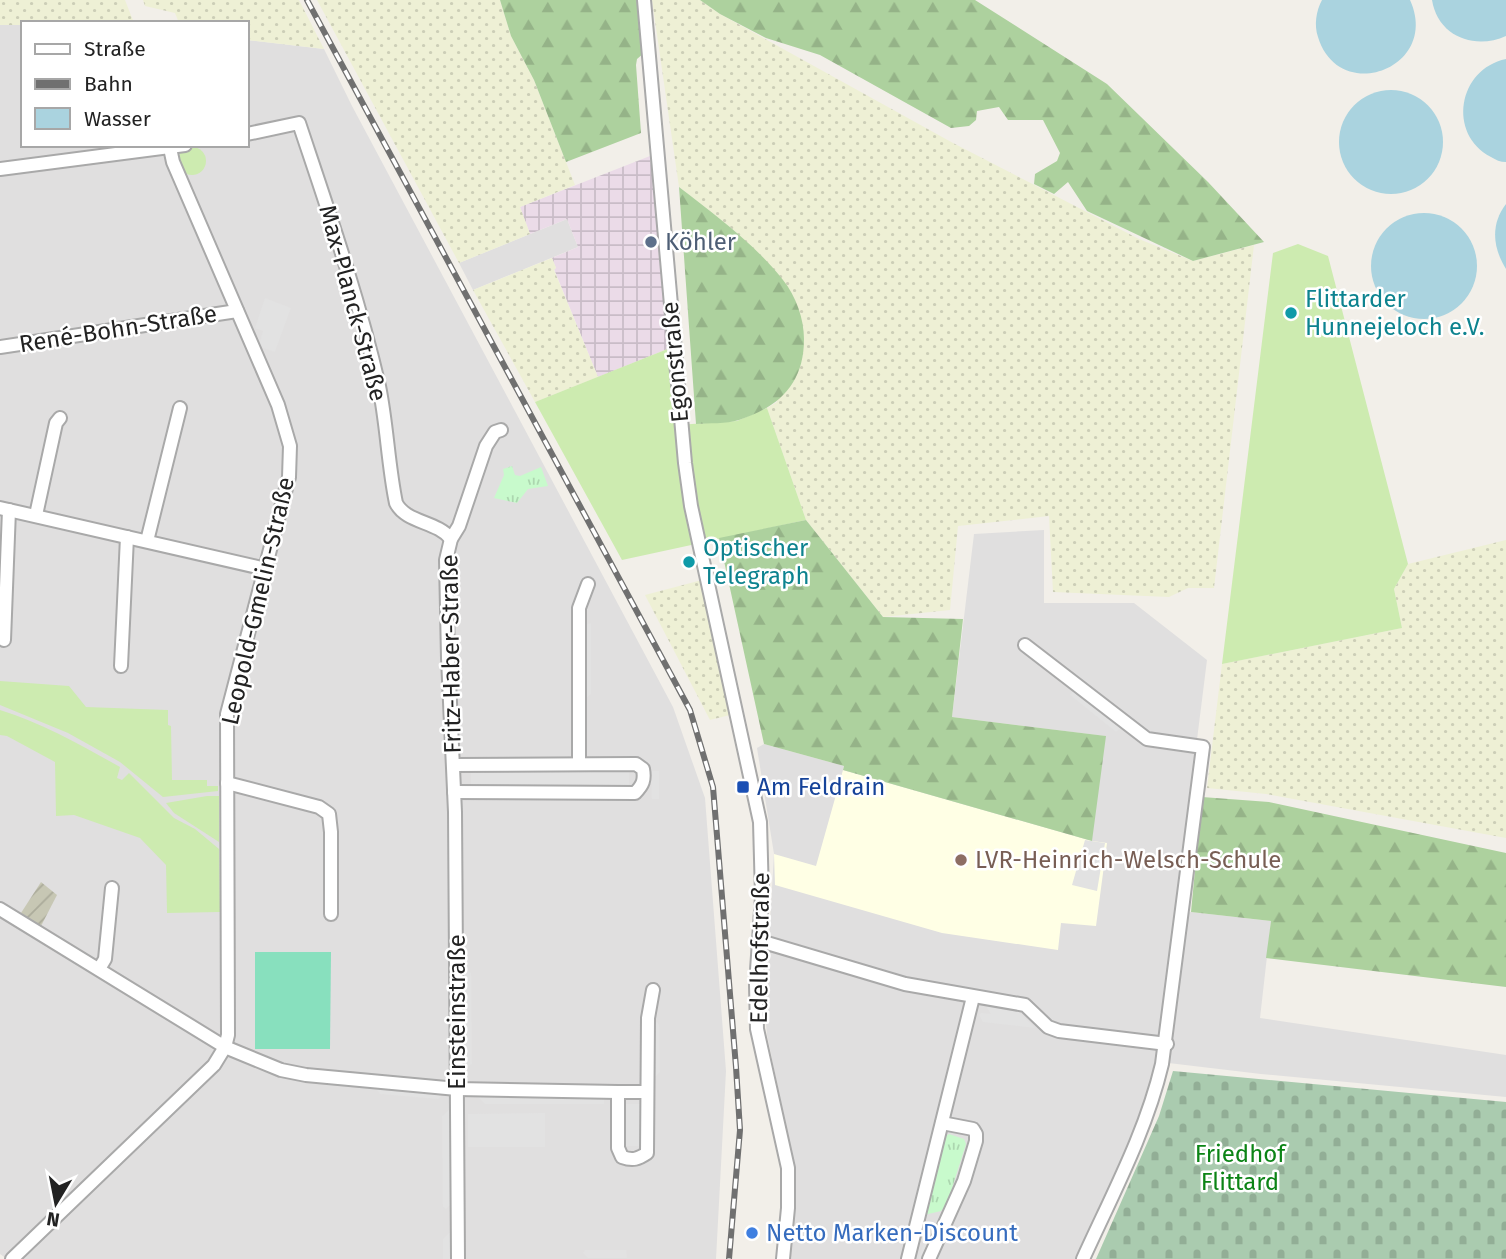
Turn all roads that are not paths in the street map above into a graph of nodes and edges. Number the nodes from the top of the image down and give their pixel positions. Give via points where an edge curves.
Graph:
1 (644, 0) edge
2 (248, 134) edge
3 (175, 147) edge
4 (170, 148) junction
5 (0, 169) edge
6 (237, 311) junction
7 (0, 347) edge
8 (180, 408) dead end
9 (60, 418) dead end
10 (501, 430) dead end
11 (4, 509) edge
12 (36, 515) junction
13 (127, 537) junction
14 (451, 539) junction
15 (148, 541) junction
16 (265, 569) junction
17 (588, 584) dead end
18 (4, 640) dead end
19 (1025, 645) dead end
20 (121, 666) dead end
21 (739, 720) joint
22 (579, 764) junction
23 (453, 765) junction
24 (227, 783) junction
25 (454, 792) junction
26 (112, 888) dead end
27 (0, 909) edge
28 (331, 914) dead end
29 (760, 941) junction
30 (99, 969) junction
31 (653, 990) dead end
32 (973, 997) junction
33 (1167, 1044) junction
34 (225, 1047) junction
35 (457, 1089) junction
36 (618, 1092) junction
37 (646, 1092) junction
38 (942, 1123) junction
39 (12, 1259) edge
40 (458, 1259) edge
41 (783, 1259) edge
42 (908, 1259) edge
43 (929, 1259) edge
44 (1083, 1259) edge

1 - 21 street, Egonstraße via 685,463
2 - 14 street, Max-Planck-Straße via 299,123 365,330 380,390 396,503 405,514 437,527
3 - 4 street
4 - 5 street
4 - 6 street, Leopold-Gmelin-Straße
6 - 7 street, René-Bohn-Straße
6 - 16 street, Leopold-Gmelin-Straße via 278,405 290,446 289,477
8 - 15 street
9 - 12 street
10 - 14 street, Fritz-Haber-Straße via 486,446
11 - 12 street
11 - 18 street
12 - 13 street
13 - 15 street
13 - 20 street
14 - 23 street, Fritz-Haber-Straße via 446,560
15 - 16 street
16 - 24 street, Leopold-Gmelin-Straße via 227,714
17 - 22 street via 579,608
19 - 33 street via 1147,739 1203,747
21 - 29 street, Edelhofstraße via 760,822
22 - 23 street
22 - 25 street via 636,764 643,769 642,786 635,793
23 - 25 street, Einsteinstraße
24 - 28 street via 329,814
24 - 34 street, Leopold-Gmelin-Straße
25 - 35 street, Einsteinstraße
26 - 30 street via 105,959
27 - 30 street
29 - 32 street via 905,984
29 - 41 street, Edelhofstraße via 757,1029 788,1168
30 - 34 street
31 - 37 street
32 - 33 street via 1025,1005 1048,1027 1059,1031
32 - 38 street
33 - 44 street via 1140,1134
34 - 35 street via 281,1070
34 - 39 street via 214,1065
35 - 36 street
35 - 40 street, Einsteinstraße
36 - 37 street
36 - 37 street via 618,1149 630,1160 647,1153
38 - 42 street
38 - 43 street via 973,1129 976,1141 964,1181

